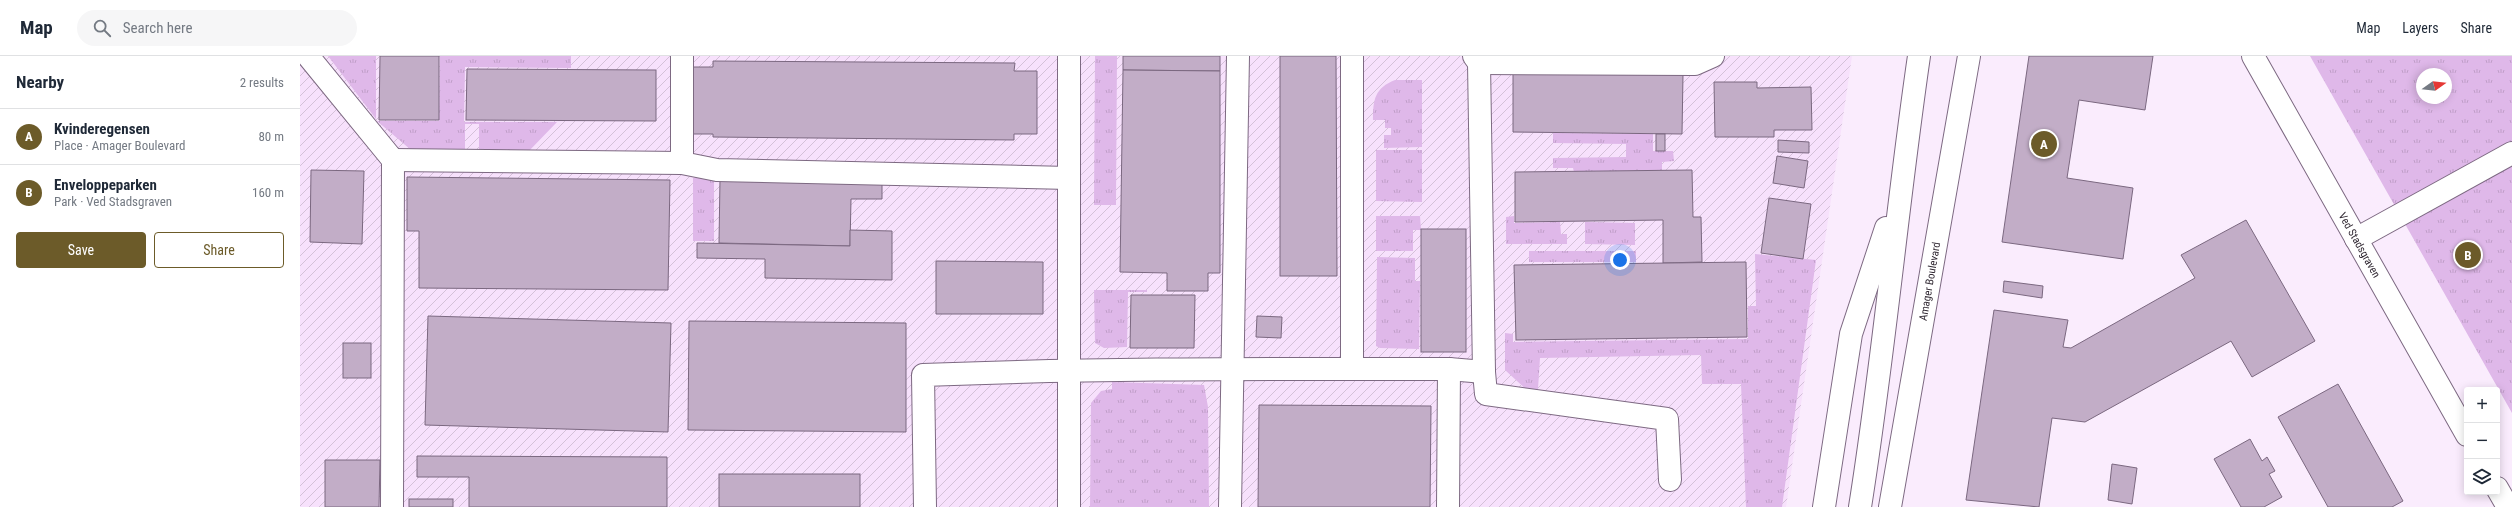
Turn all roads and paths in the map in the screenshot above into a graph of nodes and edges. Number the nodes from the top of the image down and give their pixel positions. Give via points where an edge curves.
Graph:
1 (308, 56) edge
2 (682, 56) edge
3 (1069, 56) edge
4 (1238, 56) edge
5 (1352, 56) edge
6 (1713, 56) edge
7 (1919, 56) edge
8 (1969, 56) edge
9 (2253, 56) edge
10 (1477, 60) edge
11 (2512, 153) edge
12 (393, 160) junction
13 (682, 163) junction
14 (1069, 178) junction
15 (1899, 189) junction
16 (2356, 239) junction
17 (1233, 368) junction
18 (1069, 369) junction
19 (1352, 369) junction
20 (1449, 369) junction
21 (1484, 372) junction
22 (2464, 430) edge
23 (1670, 480) dead end
24 (2500, 493) edge
25 (392, 507) edge
26 (925, 507) edge
27 (1069, 507) edge
28 (1230, 507) edge
29 (1448, 507) edge
30 (1824, 507) edge
31 (1860, 507) edge
32 (1890, 507) edge
33 (2508, 507) edge

1 - 12 street
2 - 13 street
3 - 14 street
4 - 17 street
5 - 19 street
6 - 10 street via 1695,64
7 - 15 street
8 - 32 street, Amager Boulevard
9 - 16 street, Ved Stadsgraven
10 - 21 street
11 - 16 street
12 - 13 street
12 - 25 street
13 - 14 street via 717,170
14 - 18 street
15 - 30 street via 1851,334
15 - 31 street
16 - 22 street, Ved Stadsgraven
17 - 18 street
17 - 19 street
17 - 28 street
18 - 26 street via 923,375
18 - 27 street
19 - 20 street
20 - 21 street
20 - 29 street
21 - 23 street via 1486,394 1667,419
24 - 33 street

